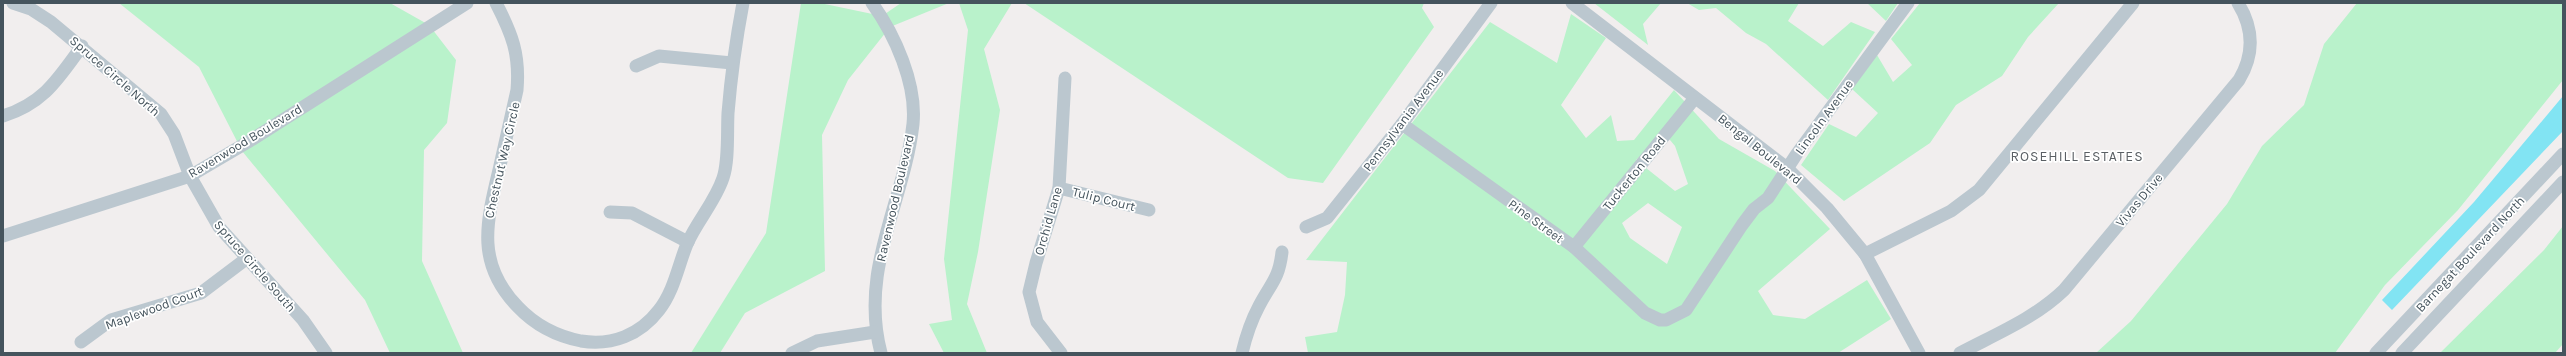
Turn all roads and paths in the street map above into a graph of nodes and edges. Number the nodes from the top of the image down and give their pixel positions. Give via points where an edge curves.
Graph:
1 (13, 3) edge
2 (467, 3) edge
3 (496, 3) edge
4 (743, 3) edge
5 (872, 3) edge
6 (1491, 3) edge
7 (1572, 3) edge
8 (1908, 3) edge
9 (2133, 3) edge
10 (2238, 3) edge
11 (82, 46) junction
12 (732, 63) junction
13 (636, 66) dead end
14 (1065, 78) dead end
15 (1695, 98) junction
16 (3, 116) edge
17 (1402, 124) junction
18 (2563, 154) edge
19 (1787, 168) junction
20 (190, 176) junction
21 (2563, 182) edge
22 (1059, 188) junction
23 (1149, 210) dead end
24 (610, 212) dead end
25 (1306, 227) dead end
26 (3, 236) edge
27 (688, 242) junction
28 (1574, 247) junction
29 (1282, 252) dead end
30 (1866, 254) junction
31 (246, 259) junction
32 (1666, 320) joint
33 (875, 332) junction
34 (81, 342) dead end
35 (613, 347) edge
36 (320, 351) edge
37 (792, 353) edge
38 (881, 353) edge
39 (1061, 353) edge
40 (1242, 353) edge
41 (1919, 353) edge
42 (1960, 353) edge
43 (2376, 353) edge
44 (2402, 353) edge

1 - 11 street, Spruce Circle North via 44,17
2 - 20 street, Ravenwood Boulevard
3 - 35 street, Chestnut Way Circle via 511,34 519,68 517,90 488,219 488,247 494,273 509,297 537,324 565,337
4 - 12 street, Chestnut Way Circle
5 - 33 street, Ravenwood Boulevard via 884,20 906,68 913,123 879,260
6 - 17 street, Pennsylvania Avenue
7 - 15 street, Bengal Boulevard
8 - 19 street, Lincoln Avenue
9 - 30 street via 1979,190 1951,211
10 - 42 street, Vivas Drive via 2248,22 2251,50 2248,66 2239,80 2050,304
11 - 16 street via 44,95 27,107
11 - 20 street, Spruce Circle North via 161,114 174,134
12 - 13 street via 659,56
12 - 27 street, Chestnut Way Circle via 724,176
14 - 22 street, Orchid Lane
15 - 19 street, Bengal Boulevard
15 - 28 street, Tuckerton Road
17 - 25 street, Pennsylvania Avenue via 1327,218
17 - 28 street, Pine Street
18 - 43 street, Barnegat Boulevard North
19 - 30 street, Bengal Boulevard via 1827,208
19 - 32 street, Lincoln Avenue via 1768,198 1754,209 1742,225 1686,310
20 - 26 street, Ravenwood Boulevard
20 - 31 street, Spruce Circle South via 219,227
21 - 44 street, Barnegat Boulevard North
22 - 23 street, Tulip Court
22 - 39 street, Orchid Lane via 1029,292 1037,322
24 - 27 street via 632,213
27 - 35 street, Chestnut Way Circle via 660,309 635,333
28 - 32 street, Pine Street via 1645,313
29 - 40 street via 1280,272 1259,305 1247,331
30 - 41 street, Bengal Boulevard
31 - 34 street, Maplewood Court via 201,293 111,320
31 - 36 street, Spruce Circle South via 303,320
33 - 37 street via 817,341
33 - 38 street, Ravenwood Boulevard

